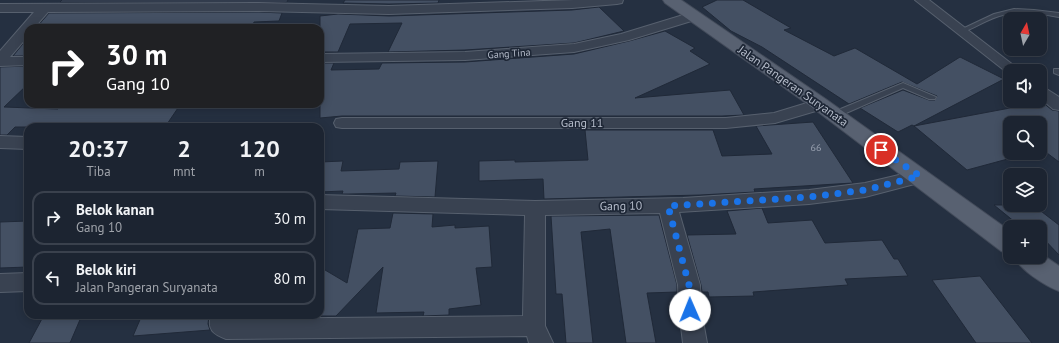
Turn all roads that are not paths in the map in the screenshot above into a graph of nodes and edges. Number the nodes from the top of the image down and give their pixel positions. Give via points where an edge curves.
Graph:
1 (617, 0) edge
2 (671, 0) edge
3 (921, 0) edge
4 (261, 4) edge
5 (442, 4) edge
6 (0, 8) edge
7 (44, 8) junction
8 (1059, 15) edge
9 (694, 16) junction
10 (31, 24) edge
11 (962, 31) junction
12 (24, 32) edge
13 (324, 58) edge
14 (0, 61) edge
15 (24, 61) edge
16 (1005, 64) edge
17 (1047, 96) edge
18 (932, 97) dead end
19 (1059, 105) edge
20 (827, 109) junction
21 (342, 123) dead end
22 (0, 142) edge
23 (24, 143) edge
24 (920, 176) junction
25 (324, 202) edge
26 (668, 206) junction
27 (535, 208) junction
28 (1003, 239) edge
29 (1037, 264) edge
30 (1059, 280) edge
31 (24, 282) edge
32 (0, 284) edge
33 (221, 319) edge
34 (537, 334) edge
35 (695, 343) edge

1 - 5 street via 572,4
2 - 9 main road, Jalan Pangeran Suryanata
3 - 11 street
4 - 5 street via 389,10
4 - 7 street
6 - 7 street
7 - 10 street
8 - 11 lane via 1009,11
9 - 13 street, Gang Tina via 624,37 574,48 465,56
9 - 20 main road, Jalan Pangeran Suryanata
11 - 16 street
12 - 14 street
14 - 15 street
17 - 19 street
18 - 20 lane via 903,85
20 - 21 street, Gang 11 via 726,123
20 - 24 main road, Jalan Pangeran Suryanata
22 - 23 street
24 - 26 street, Gang 10 via 865,190 809,197
24 - 28 main road, Jalan Pangeran Suryanata
25 - 27 street, Gang 10
26 - 27 street, Gang 10
26 - 35 street via 689,285
27 - 34 street
29 - 30 main road
31 - 32 street
33 - 34 street via 220,324 226,329

